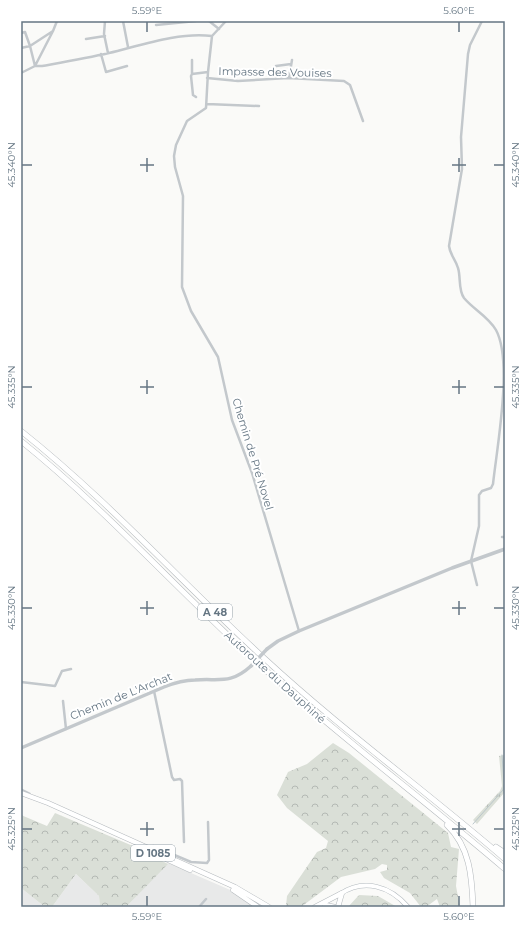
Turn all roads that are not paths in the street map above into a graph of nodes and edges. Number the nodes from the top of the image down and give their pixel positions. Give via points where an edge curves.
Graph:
1 (57, 21) edge
2 (105, 21) edge
3 (123, 21) edge
4 (196, 21) edge
5 (209, 21) edge
6 (226, 21) edge
7 (482, 21) edge
8 (166, 23) edge
9 (156, 25) dead end
10 (219, 29) junction
11 (53, 30) junction
12 (21, 33) edge
13 (105, 36) junction
14 (212, 36) junction
15 (86, 39) dead end
16 (30, 46) junction
17 (128, 47) junction
18 (21, 48) edge
19 (108, 53) junction
20 (101, 54) junction
21 (192, 60) dead end
22 (292, 60) dead end
23 (291, 64) junction
24 (35, 66) junction
25 (127, 66) dead end
26 (276, 66) dead end
27 (208, 72) junction
28 (21, 73) edge
29 (192, 74) junction
30 (207, 78) junction
31 (290, 78) junction
32 (196, 97) dead end
33 (207, 104) junction
34 (259, 106) dead end
35 (363, 121) dead end
36 (21, 430) edge
37 (21, 441) edge
38 (505, 549) edge
39 (471, 561) junction
40 (476, 585) dead end
41 (299, 631) junction
42 (70, 669) dead end
43 (21, 682) edge
44 (154, 691) junction
45 (63, 701) dead end
46 (66, 729) junction
47 (21, 748) edge
48 (21, 791) edge
49 (21, 796) edge
50 (419, 798) junction
51 (208, 822) dead end
52 (473, 832) junction
53 (184, 842) dead end
54 (142, 848) junction
55 (152, 849) junction
56 (505, 853) edge
57 (505, 859) edge
58 (505, 869) edge
59 (234, 889) junction
60 (342, 893) junction
61 (206, 899) dead end
62 (260, 901) junction
63 (324, 906) edge
64 (199, 907) edge
65 (258, 907) edge
66 (264, 907) edge
67 (269, 907) edge
68 (273, 907) edge
69 (315, 907) edge
70 (337, 907) edge
71 (408, 907) edge
72 (473, 907) edge

1 - 11 street
2 - 13 street
3 - 17 street
4 - 8 street
5 - 10 street
6 - 10 street
7 - 39 street via 468,54 461,136 462,169 449,246 450,254 458,267 464,297 488,318 497,330 503,352 502,412 492,485 479,495 479,526
8 - 9 street
10 - 14 street
11 - 16 street
11 - 24 street
12 - 16 street via 25,32
13 - 15 street
13 - 19 street
14 - 17 street via 183,37
14 - 27 street
16 - 18 street
16 - 24 street
17 - 19 street
19 - 20 street
20 - 24 street
20 - 25 street via 106,72
21 - 29 street
22 - 23 street
23 - 26 street
23 - 31 street
24 - 28 street
27 - 29 street
27 - 30 street
29 - 32 street via 193,96
30 - 31 street, Impasse des Vouises via 238,81
30 - 33 street
31 - 35 street, Impasse des Vouises via 344,80 350,85
33 - 34 street
33 - 41 street, Chemin de Pré Novel via 205,109 187,121 174,156 183,196 182,287 191,311 218,357 232,420 252,473
36 - 52 highway, Autoroute du Dauphiné / A 48 via 88,489 295,686
37 - 50 highway, Autoroute du Dauphiné / A 48 via 88,499 271,675
38 - 39 street, Chemin de L'Archat
39 - 40 street
39 - 41 street, Chemin de L'Archat
41 - 44 street, Chemin de L'Archat, bridge via 278,641 241,675 231,680 187,680
42 - 43 street via 62,671 55,686
44 - 46 street, Chemin de L'Archat
44 - 53 street via 172,777 182,782
45 - 46 street
46 - 47 street, Chemin de L'Archat
48 - 55 main road, D 1085
49 - 54 main road, D 1085
50 - 58 highway, Autoroute du Dauphiné / A 48
50 - 72 highway via 454,831 462,843 471,880
51 - 55 street via 207,863 190,862 153,846
52 - 56 highway
52 - 57 highway, Autoroute du Dauphiné / A 48
54 - 55 street
54 - 59 main road, D 1085
55 - 59 main road, D 1085
59 - 62 main road, D 1085
59 - 65 main road
59 - 66 main road, D 1085
60 - 63 main road
60 - 69 main road
60 - 70 main road
60 - 71 main road via 358,886 378,886 393,892
61 - 64 street
62 - 67 main road, D 1085
62 - 68 main road
63 - 70 main road

